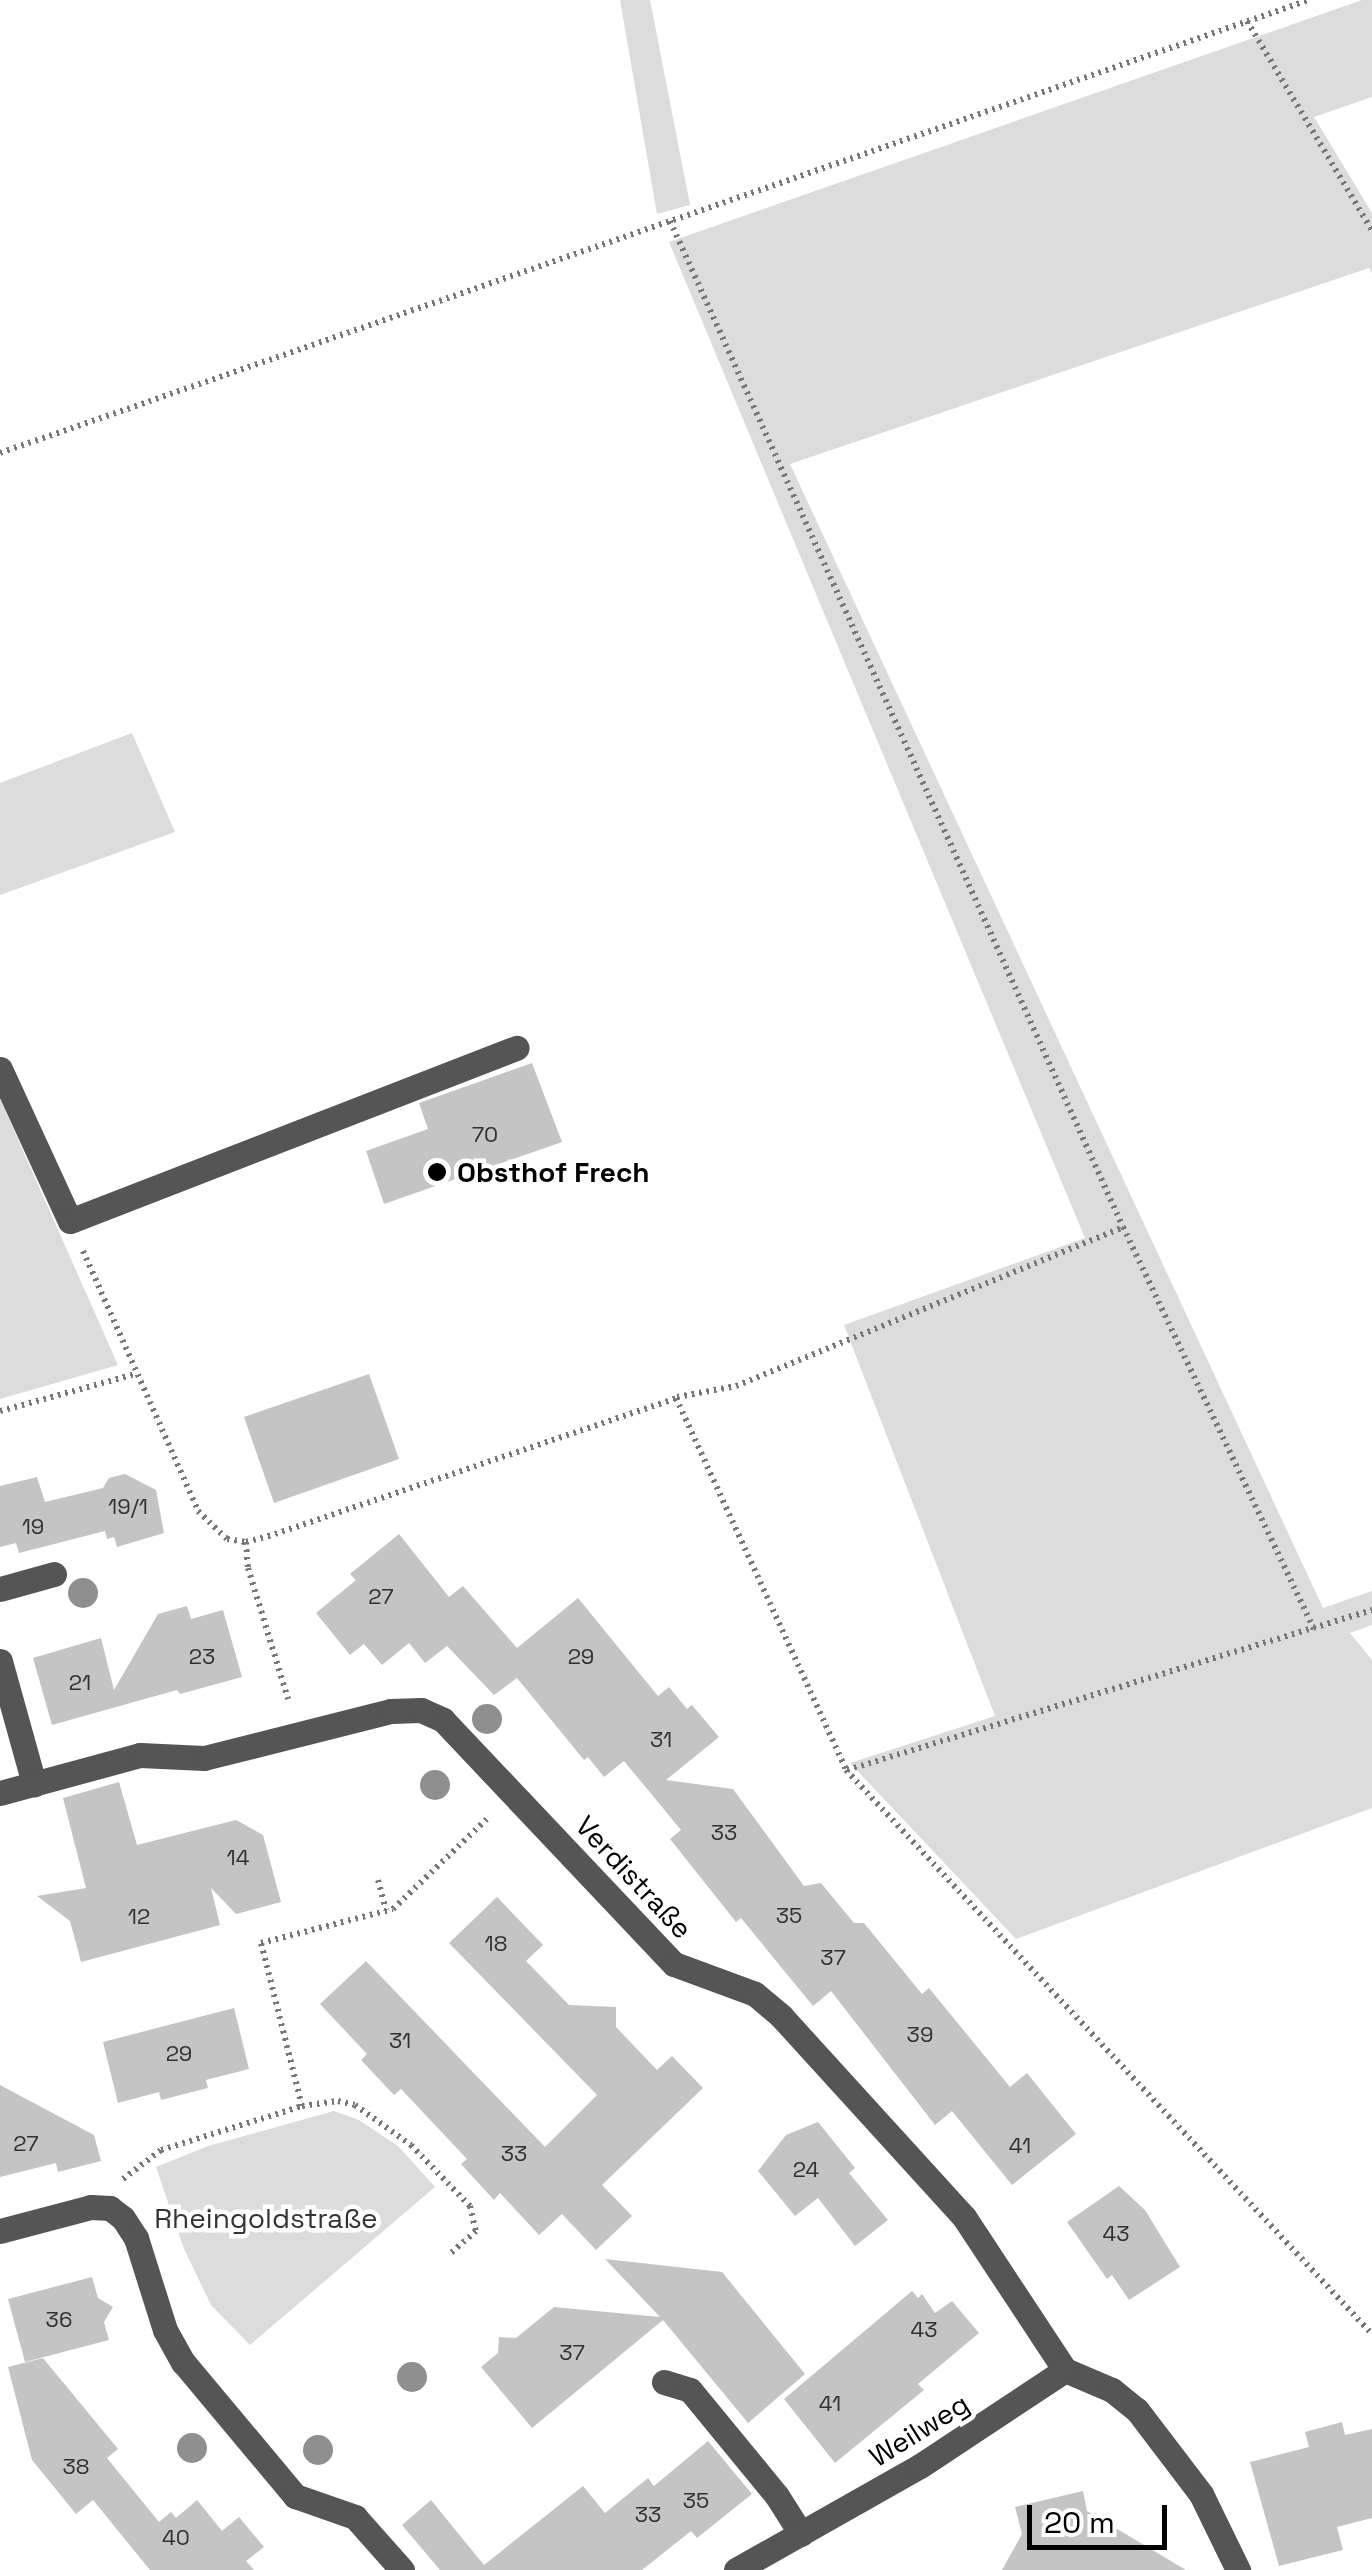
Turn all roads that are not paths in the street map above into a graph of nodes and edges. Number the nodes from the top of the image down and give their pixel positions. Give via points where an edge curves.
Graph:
1 (518, 1048) dead end
2 (0, 1068) edge
3 (54, 1574) dead end
4 (0, 1590) edge
5 (0, 1662) edge
6 (34, 1784) junction
7 (0, 1793) edge
8 (0, 2232) edge
9 (1065, 2370) junction
10 (664, 2382) dead end
11 (801, 2534) junction
12 (402, 2570) edge
13 (736, 2570) edge
14 (1238, 2570) edge

1 - 2 street via 70,1221
3 - 4 street
5 - 6 street
6 - 7 street, Verdistraße
6 - 9 street, Verdistraße via 140,1755 204,1758 391,1711 421,1710 443,1720 674,1964 754,1994 781,2016 964,2217
8 - 12 street via 91,2207 110,2208 136,2238 164,2330 183,2362 295,2496 355,2517
9 - 11 street, Weilweg
9 - 14 street via 1112,2390 1146,2420 1201,2494
10 - 11 street via 690,2390
11 - 13 street, Weilweg

